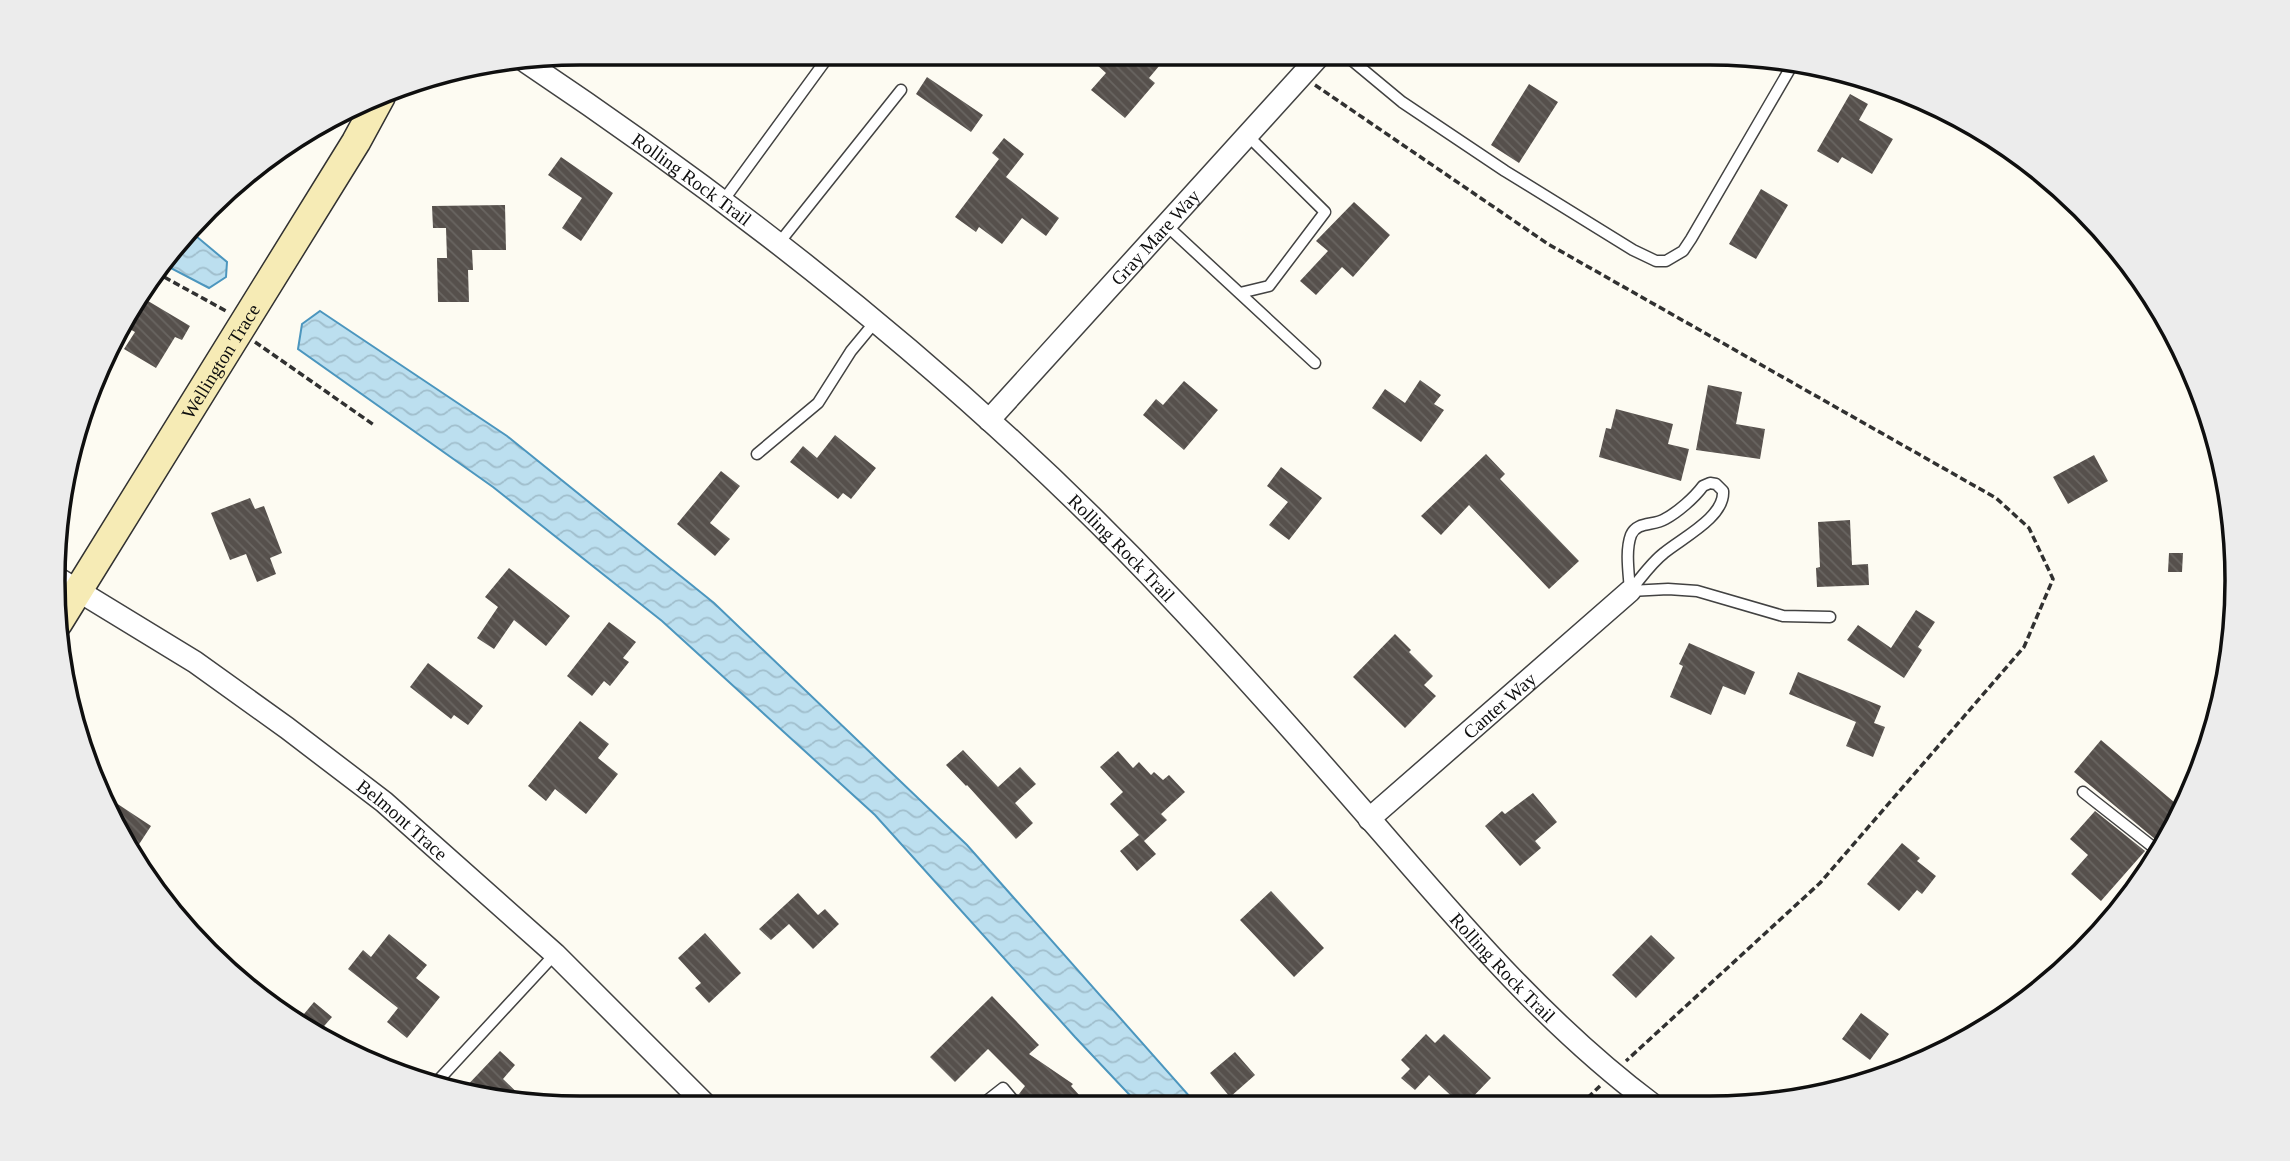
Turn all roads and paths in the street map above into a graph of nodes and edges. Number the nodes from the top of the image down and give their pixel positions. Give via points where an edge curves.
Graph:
1 (822, 65) edge
2 (1287, 65) edge
3 (1311, 65) edge
4 (1357, 65) edge
5 (535, 67) edge
6 (1789, 71) edge
7 (1301, 76) junction
8 (901, 90) dead end
9 (375, 108) edge
10 (1247, 135) junction
11 (723, 201) junction
12 (1166, 225) junction
13 (779, 243) junction
14 (164, 277) edge
15 (1240, 293) junction
16 (232, 321) junction
17 (875, 322) junction
18 (1315, 363) dead end
19 (989, 420) junction
20 (374, 425) dead end
21 (757, 454) dead end
22 (69, 584) edge
23 (1630, 590) junction
24 (1830, 617) dead end
25 (2083, 792) dead end
26 (1370, 819) junction
27 (2151, 846) edge
28 (555, 954) junction
29 (1614, 1073) junction
30 (441, 1077) edge
31 (697, 1096) edge
32 (993, 1096) edge
33 (1010, 1096) edge
34 (1590, 1096) edge
35 (1642, 1096) edge

1 - 11 lane
2 - 7 path
3 - 7 street, Gray Mare Way
4 - 6 lane via 1402,102 1505,171 1656,261 1683,251
5 - 11 street, Rolling Rock Trail
7 - 10 street, Gray Mare Way
7 - 29 path via 1548,244 1996,498 2029,528 2053,579 2024,647 1819,883
8 - 13 lane
9 - 16 street, Wellington Trace via 356,142
10 - 12 street, Gray Mare Way
10 - 15 lane via 1325,212 1269,286
11 - 13 street, Rolling Rock Trail
12 - 15 lane
12 - 19 street, Gray Mare Way
13 - 17 street, Rolling Rock Trail
14 - 16 path
15 - 18 lane
16 - 20 path
16 - 22 street, Wellington Trace
17 - 19 street, Rolling Rock Trail
17 - 21 lane via 850,351 818,403
19 - 26 street, Rolling Rock Trail via 1171,597
22 - 28 street, Belmont Trace via 195,662 288,727 384,802
23 - 23 lane via 1628,565 1635,530 1664,520 1703,486 1716,484 1724,497 1710,518 1661,555
23 - 24 lane via 1697,592 1783,616
23 - 26 street, Canter Way
25 - 27 lane
26 - 29 street, Rolling Rock Trail via 1474,939
28 - 30 lane
28 - 31 street, Belmont Trace
29 - 34 path
29 - 35 street, Rolling Rock Trail
32 - 33 lane via 1003,1088

